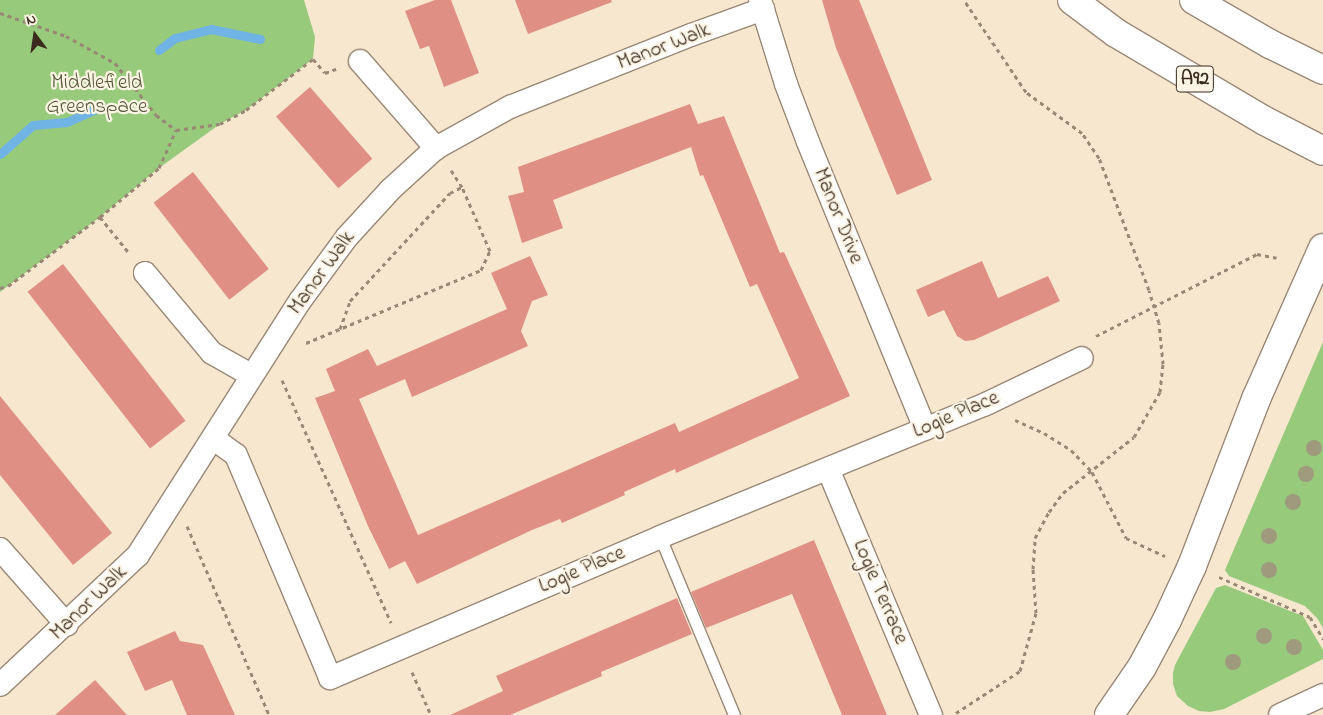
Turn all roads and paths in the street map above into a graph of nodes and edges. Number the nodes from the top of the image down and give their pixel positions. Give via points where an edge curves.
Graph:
1 (1072, 0) edge
2 (1194, 0) edge
3 (762, 5) edge
4 (0, 13) edge
5 (360, 61) joint
6 (1323, 70) edge
7 (176, 130) junction
8 (436, 148) junction
9 (1323, 151) edge
10 (462, 187) junction
11 (100, 217) junction
12 (1323, 248) edge
13 (1277, 258) dead end
14 (145, 273) joint
15 (0, 288) edge
16 (340, 330) junction
17 (269, 349) junction
18 (1082, 358) joint
19 (252, 375) junction
20 (986, 404) junction
21 (925, 429) junction
22 (214, 439) junction
23 (828, 469) junction
24 (175, 498) junction
25 (660, 538) junction
26 (0, 549) edge
27 (1192, 566) junction
28 (66, 625) junction
29 (1323, 639) edge
30 (402, 647) junction
31 (0, 686) edge
32 (1323, 695) edge
33 (269, 715) edge
34 (431, 715) edge
35 (734, 715) edge
36 (931, 715) edge
37 (1109, 715) edge
38 (1280, 715) edge

1 - 9 street, A92 via 1116,32 1265,121
2 - 6 street
3 - 8 street, Manor Walk via 510,107
3 - 21 street, Manor Drive via 808,142
4 - 7 path via 66,36 115,63 156,115
5 - 7 path via 325,72 313,59 246,110 220,124
5 - 8 street
7 - 11 path via 159,168
8 - 10 path
8 - 17 street, Manor Walk via 347,236
10 - 16 path via 450,193 350,301
10 - 16 path via 490,251 480,270
11 - 14 path
11 - 15 path via 8,286
12 - 27 street via 1256,398
13 - 18 path via 1257,254 1154,306 1086,341
14 - 19 street via 212,353
16 - 17 path via 310,342
17 - 19 street, Manor Walk
17 - 30 path
18 - 20 street, Logie Place
19 - 22 street, Manor Walk
20 - 21 street, Logie Place
20 - 27 path via 1071,450 1092,472 1126,538
21 - 23 street, Logie Place
22 - 24 street, Manor Walk
22 - 30 street, Logie Place via 236,455 330,678
23 - 25 street, Logie Place
23 - 36 street, Logie Terrace
24 - 28 street, Manor Walk via 138,555
24 - 33 path
25 - 30 street, Logie Place
25 - 35 lane
26 - 28 street
27 - 29 path via 1310,617
27 - 37 street via 1142,667
28 - 31 street, Manor Walk
30 - 34 path
32 - 38 street

